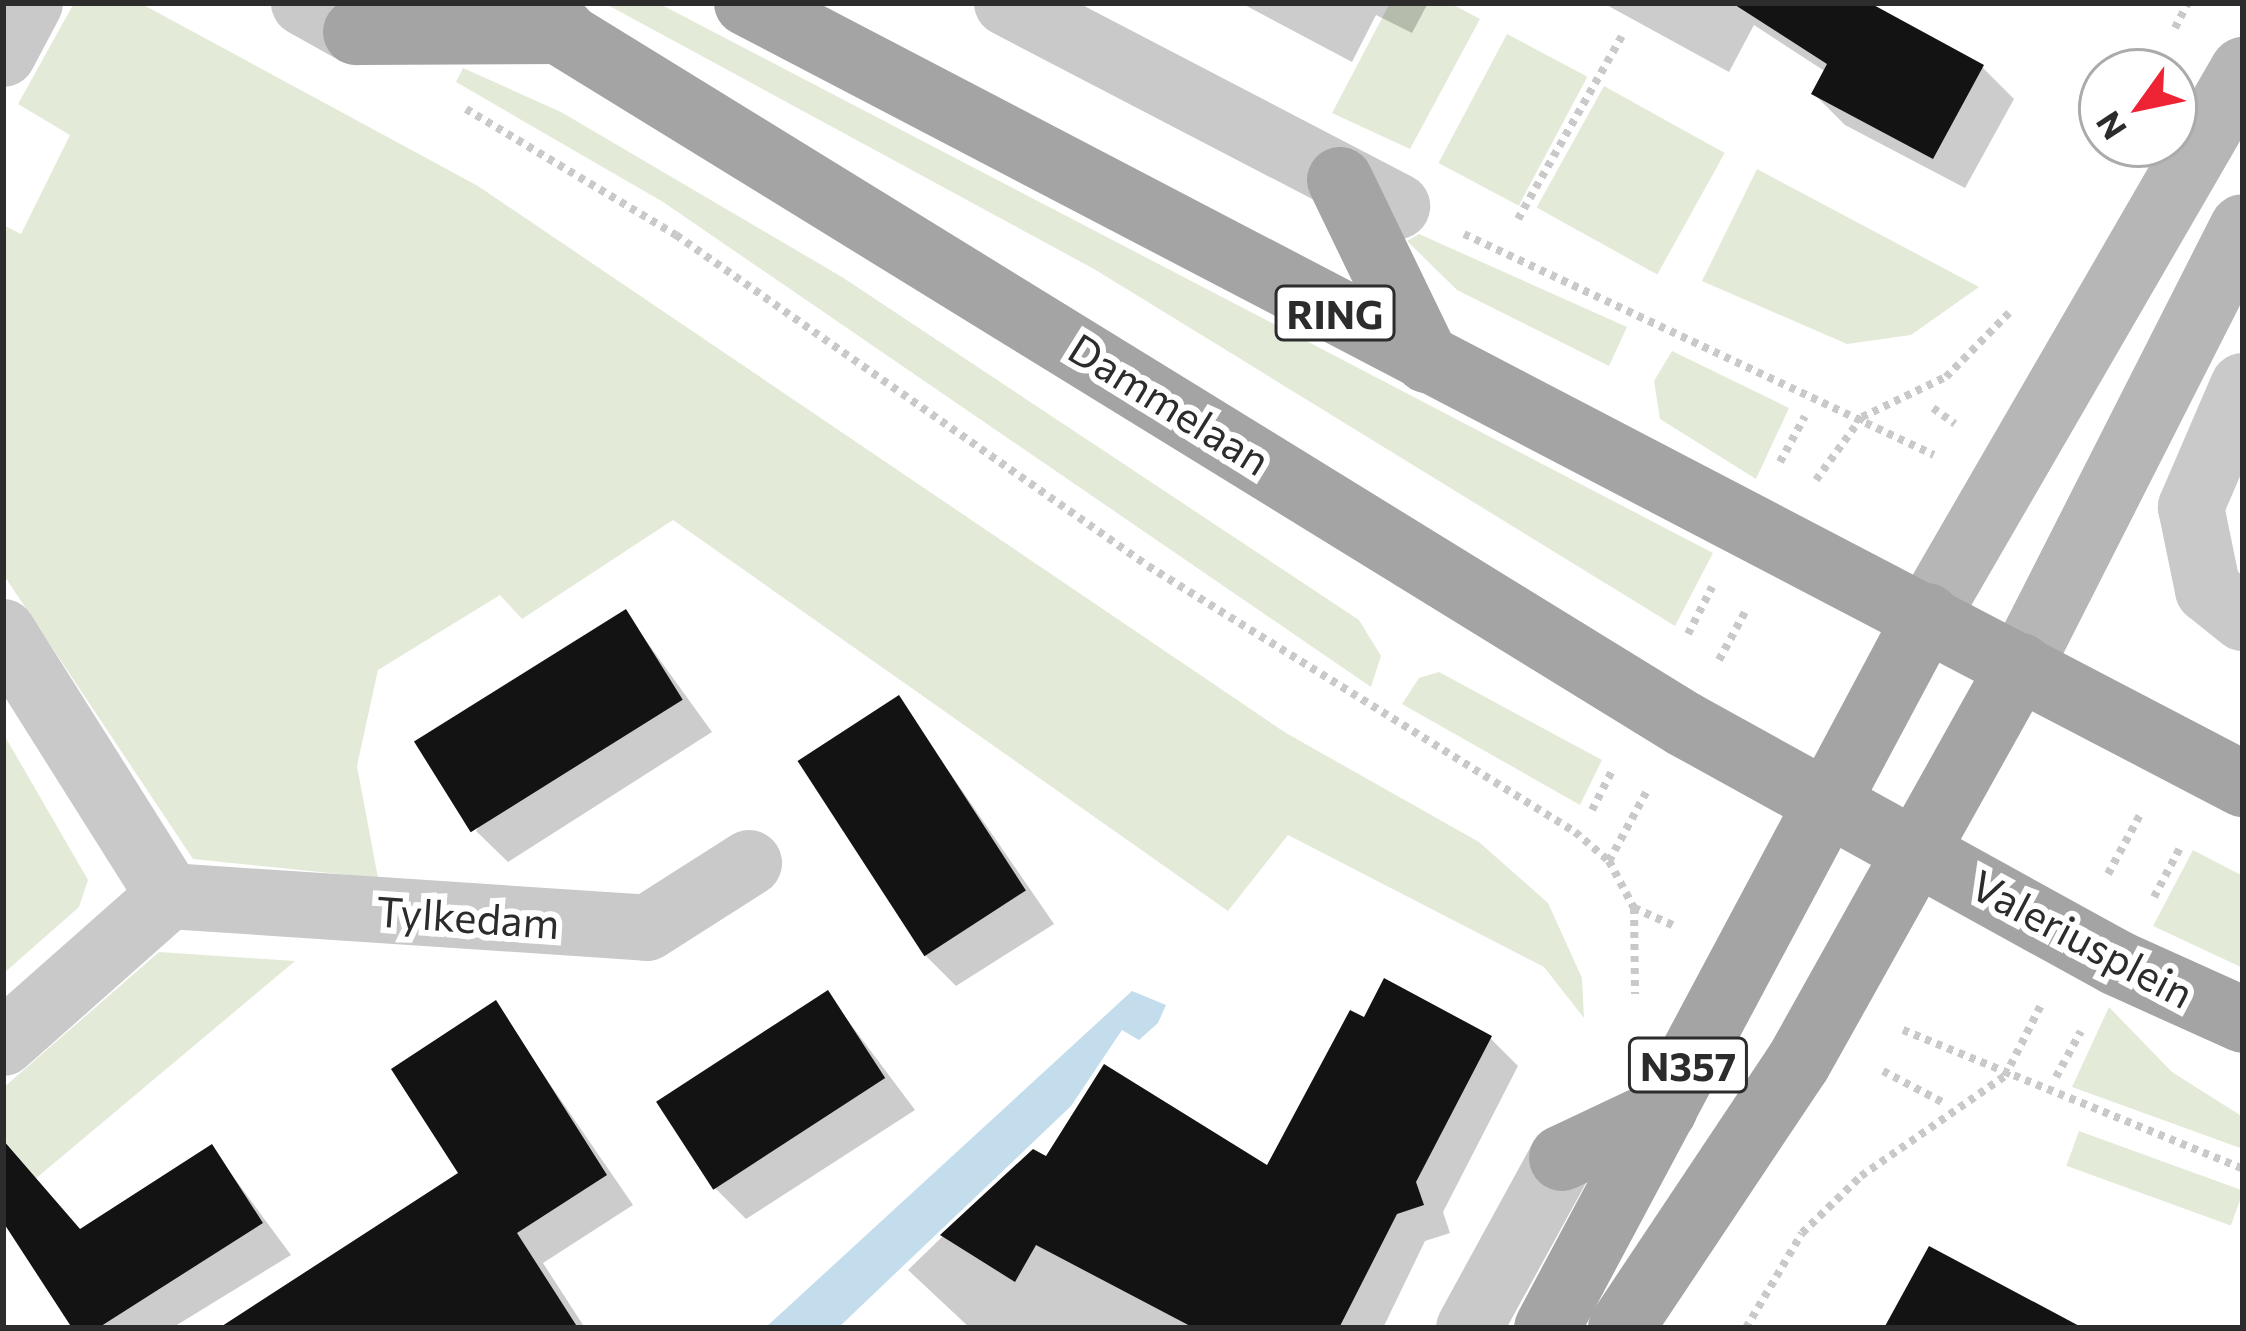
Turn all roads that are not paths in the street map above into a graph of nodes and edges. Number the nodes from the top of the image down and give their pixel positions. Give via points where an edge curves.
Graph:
1 (30, 3) edge
2 (747, 3) edge
3 (1007, 3) edge
4 (538, 17) edge
5 (330, 18) edge
6 (3, 54) edge
7 (2243, 70) edge
8 (1369, 193) joint
9 (2243, 227) edge
10 (1426, 360) junction
11 (2243, 386) edge
12 (1928, 616) junction
13 (2243, 618) edge
14 (3, 632) edge
15 (2020, 667) junction
16 (2243, 784) edge
17 (1828, 802) junction
18 (1924, 853) junction
19 (749, 863) dead end
20 (169, 896) junction
21 (2243, 1020) edge
22 (3, 1043) edge
23 (1664, 1110) junction
24 (1562, 1158) joint
25 (1636, 1320) edge
26 (1469, 1328) edge
27 (1547, 1328) edge

1 - 6 street
2 - 10 main road, RING
3 - 8 street
4 - 5 main road
4 - 17 main road, Dammelaan via 1684,724
7 - 12 main road
8 - 10 main road
9 - 15 main road
10 - 12 main road, RING via 1776,512
11 - 13 street via 2191,507 2208,590
12 - 15 main road, RING
12 - 17 main road, N357
14 - 20 street
15 - 16 main road, RING
15 - 18 main road, Valeriusplein / N357
17 - 18 main road, Valeriusplein
17 - 23 main road, N357
18 - 21 main road, Valeriusplein
18 - 25 main road, N357
19 - 20 street, Tylkedam via 647,928
20 - 22 street
23 - 24 main road
23 - 27 main road, N357
24 - 26 street

